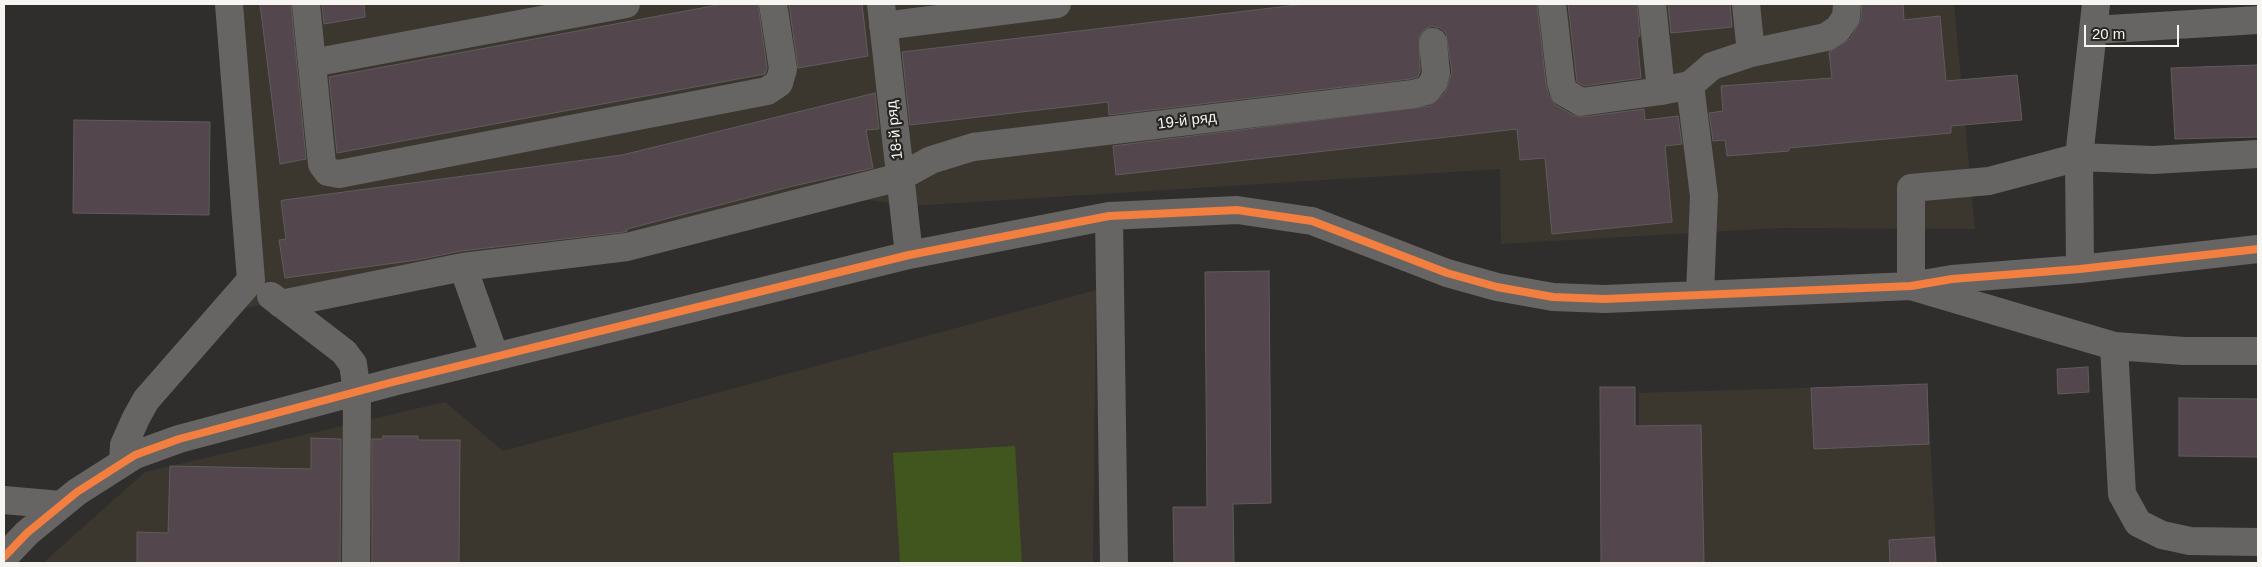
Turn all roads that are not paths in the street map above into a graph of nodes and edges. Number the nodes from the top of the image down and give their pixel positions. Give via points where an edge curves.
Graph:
1 (228, 4) edge
2 (306, 4) edge
3 (626, 4) edge
4 (773, 4) edge
5 (1057, 4) edge
6 (1552, 4) edge
7 (1652, 4) edge
8 (1746, 4) edge
9 (1847, 4) edge
10 (882, 15) edge
11 (2095, 17) edge
12 (2258, 20) edge
13 (1433, 42) dead end
14 (1751, 53) junction
15 (312, 64) junction
16 (1690, 85) junction
17 (1661, 91) junction
18 (2258, 154) edge
19 (2079, 157) junction
20 (900, 177) junction
21 (1110, 216) junction
22 (2258, 249) edge
23 (909, 255) junction
24 (463, 267) junction
25 (2080, 269) junction
26 (251, 280) junction
27 (1911, 286) junction
28 (1700, 294) junction
29 (281, 304) junction
30 (2114, 346) junction
31 (2258, 351) edge
32 (495, 357) junction
33 (357, 392) junction
34 (123, 462) junction
35 (4, 500) edge
36 (61, 505) junction
37 (2258, 542) edge
38 (4, 556) edge
39 (356, 563) edge
40 (1114, 563) edge

1 - 26 street
2 - 15 street
3 - 15 street
4 - 15 street via 783,69 779,83 767,91 339,174 328,172 322,164
5 - 10 street
6 - 17 street via 1564,92 1581,102
7 - 17 street
8 - 14 street
9 - 14 street via 1846,17 1838,29 1826,37
10 - 20 street, 18-й ряд
11 - 12 street
11 - 19 street
13 - 20 street, 19-й ряд via 1436,73 1426,91 973,147 931,160
14 - 16 street via 1712,66
16 - 17 street
16 - 28 street via 1704,196
18 - 19 street via 2153,160
19 - 25 street
19 - 27 street via 1989,181 1911,188
20 - 23 street, 18-й ряд
20 - 24 street via 627,247
21 - 23 street
21 - 28 street via 1237,210 1312,221 1447,273 1554,297 1605,299
21 - 40 street
22 - 25 street
23 - 32 street
24 - 29 street
24 - 32 street
25 - 27 street via 1952,279
26 - 29 street
26 - 34 street via 146,400 124,444
27 - 28 street
27 - 30 street
29 - 33 street via 344,352 353,364
30 - 31 street via 2184,351
30 - 37 street via 2122,494 2138,523 2162,535 2190,541
32 - 33 street
33 - 34 street via 179,439
33 - 39 street
34 - 36 street
35 - 36 street
36 - 38 street

